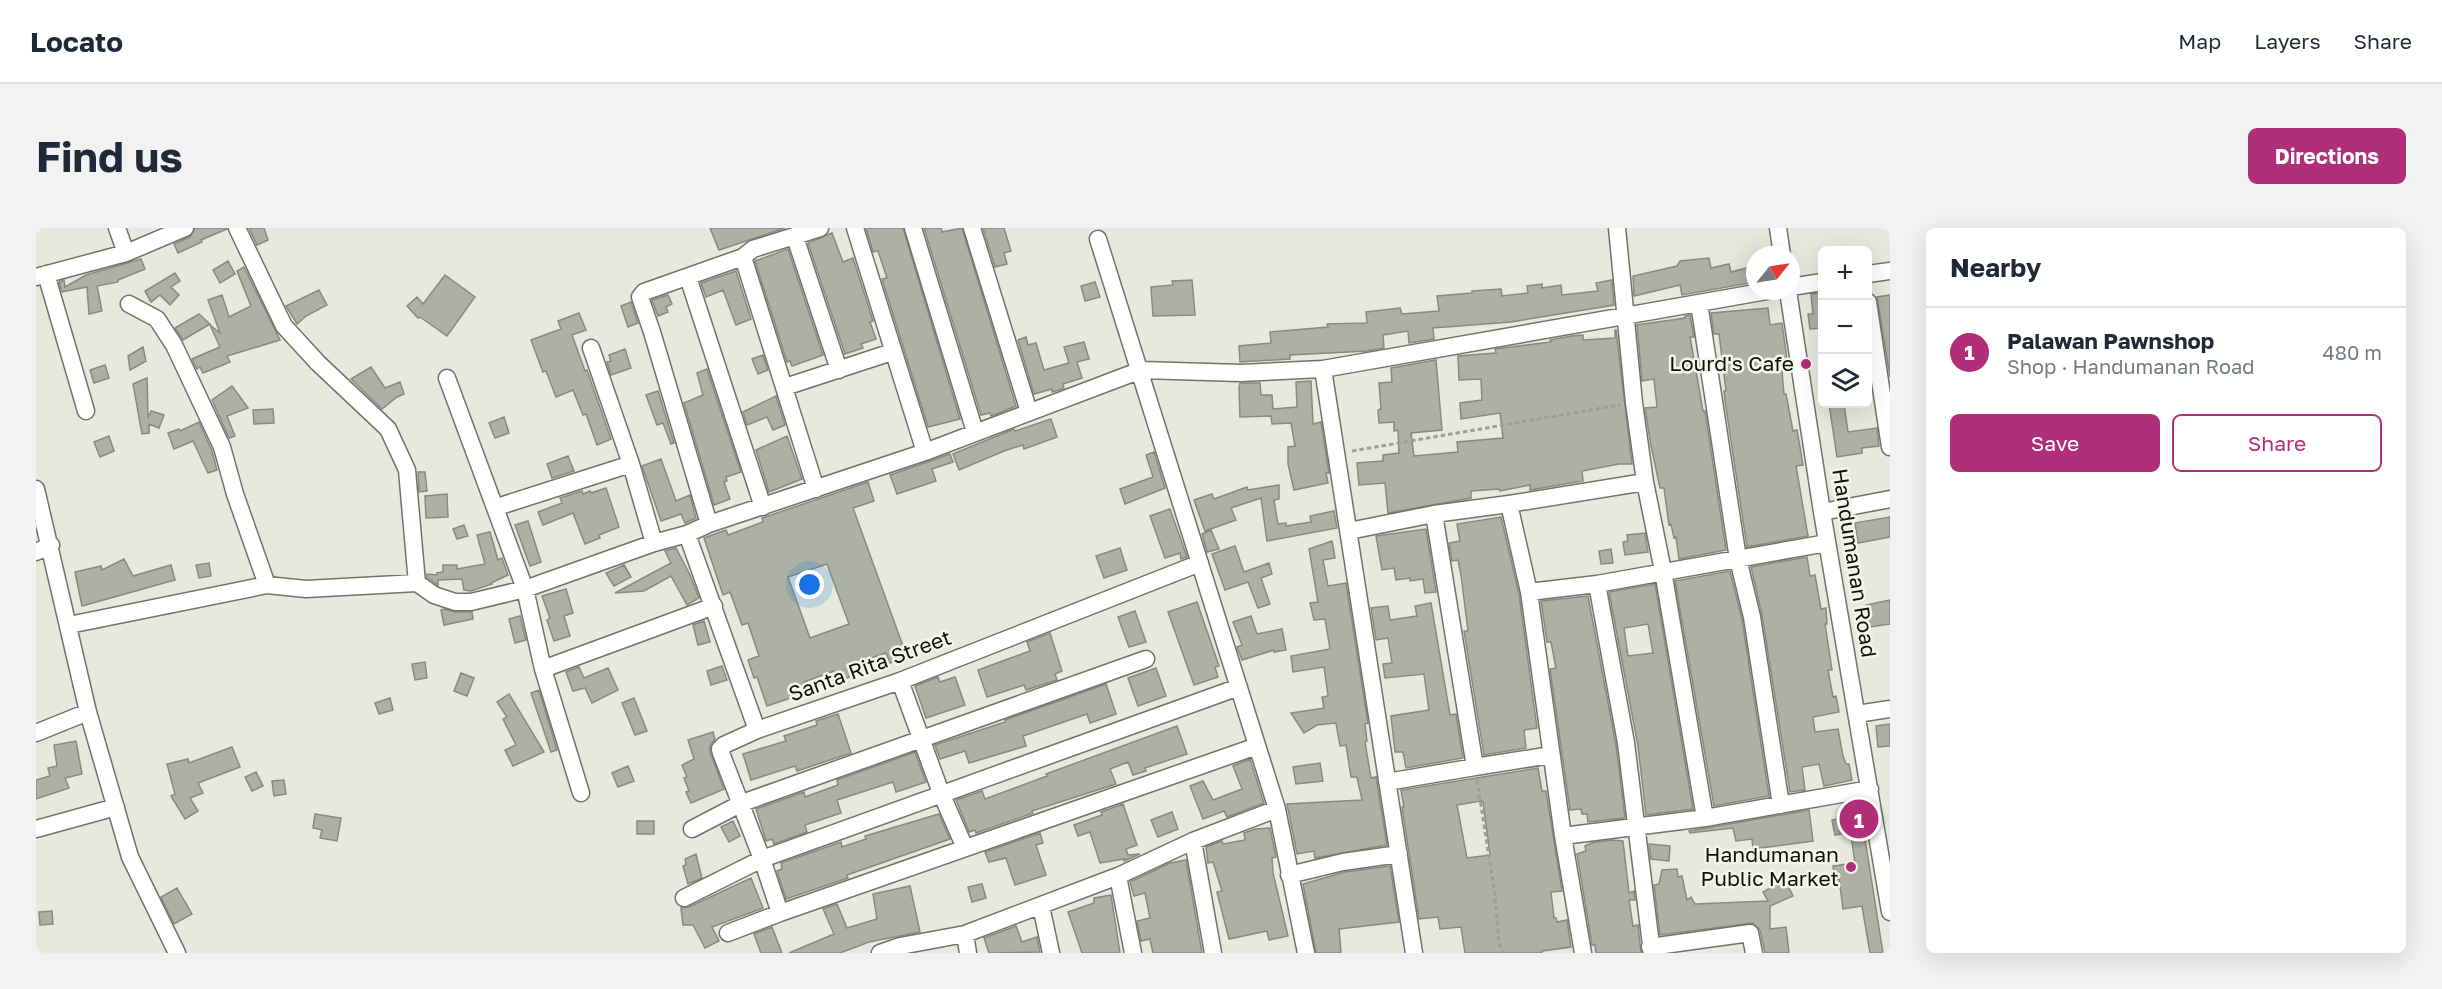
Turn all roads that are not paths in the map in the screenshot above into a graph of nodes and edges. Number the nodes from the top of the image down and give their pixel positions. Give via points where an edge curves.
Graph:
1 (117, 228) edge
2 (185, 228) edge
3 (237, 228) edge
4 (820, 228) edge
5 (855, 228) edge
6 (913, 228) edge
7 (972, 228) edge
8 (1617, 228) edge
9 (1778, 228) edge
10 (795, 237) junction
11 (1098, 239) dead end
12 (1781, 246) edge
13 (126, 253) junction
14 (742, 256) junction
15 (1890, 271) edge
16 (1872, 273) edge
17 (41, 275) edge
18 (688, 277) junction
19 (1818, 283) edge
20 (1800, 286) edge
21 (1746, 295) edge
22 (1789, 300) edge
23 (1699, 303) junction
24 (129, 304) dead end
25 (1626, 316) junction
26 (1872, 328) edge
27 (591, 348) dead end
28 (892, 352) junction
29 (1323, 369) junction
30 (839, 370) junction
31 (1141, 370) junction
32 (447, 378) dead end
33 (785, 387) junction
34 (86, 411) dead end
35 (1029, 412) junction
36 (975, 432) junction
37 (1890, 447) edge
38 (925, 452) junction
39 (631, 464) junction
40 (1645, 482) junction
41 (36, 489) edge
42 (816, 489) junction
43 (1890, 499) edge
44 (1509, 504) junction
45 (496, 507) junction
46 (762, 507) junction
47 (1822, 512) junction
48 (1434, 514) junction
49 (709, 524) junction
50 (1349, 531) junction
51 (687, 534) junction
52 (654, 543) junction
53 (1827, 543) junction
54 (43, 549) edge
55 (1738, 559) junction
56 (1200, 563) junction
57 (1663, 571) junction
58 (417, 583) junction
59 (1597, 584) junction
60 (267, 585) junction
61 (525, 589) junction
62 (1528, 592) junction
63 (714, 606) junction
64 (69, 625) junction
65 (1146, 659) dead end
66 (543, 669) junction
67 (900, 681) junction
68 (1239, 687) junction
69 (1890, 709) edge
70 (88, 712) junction
71 (1857, 714) junction
72 (757, 730) junction
73 (36, 733) edge
74 (921, 738) junction
75 (1257, 746) junction
76 (1551, 755) junction
77 (1475, 766) junction
78 (1387, 782) junction
79 (1870, 789) junction
80 (581, 793) dead end
81 (941, 793) junction
82 (742, 803) junction
83 (1781, 805) junction
84 (116, 807) junction
85 (1277, 808) junction
86 (1705, 818) junction
87 (1636, 827) junction
88 (36, 829) edge
89 (692, 829) dead end
90 (1563, 836) junction
91 (1193, 841) junction
92 (965, 848) junction
93 (1399, 854) junction
94 (762, 859) junction
95 (1289, 875) junction
96 (1118, 876) junction
97 (684, 898) dead end
98 (1041, 906) junction
99 (1890, 912) edge
100 (780, 913) junction
101 (728, 933) dead end
102 (964, 934) junction
103 (901, 950) edge
104 (1651, 950) edge
105 (177, 953) edge
106 (880, 953) edge
107 (968, 953) edge
108 (1051, 953) edge
109 (1133, 953) edge
110 (1214, 953) edge
111 (1306, 953) edge
112 (1414, 953) edge
113 (1583, 953) edge
114 (1754, 953) edge

1 - 13 street
2 - 13 street
3 - 58 street via 284,326 388,429 407,470
4 - 10 street
5 - 28 street
6 - 36 street
7 - 35 street
8 - 25 street
9 - 12 street
10 - 14 street
10 - 30 street
11 - 31 street
13 - 17 street
14 - 18 street
14 - 33 street
15 - 16 street
17 - 34 street
18 - 46 street
18 - 49 street via 644,292 640,297
19 - 20 street
21 - 23 street
22 - 47 street, Handumanan Road
23 - 25 street
23 - 55 street
24 - 60 street via 157,319 174,345 222,447
25 - 29 street
25 - 40 street
26 - 37 street
27 - 39 street
28 - 30 street
28 - 38 street
29 - 31 street via 1241,373
29 - 50 street
30 - 33 street
31 - 35 street
31 - 56 street
32 - 45 street
33 - 42 street
35 - 36 street
36 - 38 street
38 - 42 street
39 - 45 street
39 - 52 street
40 - 44 street
40 - 57 street
41 - 54 street
42 - 46 street
43 - 47 street
44 - 48 street
44 - 62 street
45 - 61 street
46 - 49 street
47 - 53 street, Handumanan Road
48 - 50 street
48 - 77 street
49 - 51 street
50 - 78 street
51 - 52 street
51 - 63 street
52 - 61 street
53 - 55 street
53 - 71 street, Handumanan Road
54 - 64 street
55 - 57 street
55 - 83 street via 1752,617
56 - 67 street, Santa Rita Street
56 - 68 street
57 - 59 street
57 - 86 street
58 - 60 street via 306,589
58 - 61 street via 434,595 455,602
59 - 62 street
59 - 87 street via 1626,743
60 - 64 street
61 - 66 street
62 - 76 street
63 - 66 street
63 - 72 street
64 - 70 street
65 - 74 street
66 - 80 street
67 - 72 street, Santa Rita Street
67 - 74 street
68 - 75 street
68 - 81 street
69 - 71 street
70 - 73 street
70 - 84 street
71 - 79 street, Handumanan Road
72 - 82 street, Santa Rita Street via 720,749
74 - 81 street
74 - 82 street
75 - 85 street
75 - 92 street
76 - 77 street
76 - 90 street
77 - 78 street
78 - 93 street
79 - 83 street
79 - 99 street, Handumanan Road
81 - 92 street
81 - 94 street
82 - 89 street
82 - 94 street, Santa Rita Street
83 - 86 street
84 - 88 street
84 - 105 street via 130,857
85 - 91 street
85 - 95 street
86 - 87 street
87 - 90 street
87 - 104 street
90 - 113 street
91 - 96 street
91 - 110 street
92 - 100 street
93 - 95 street
93 - 112 street
94 - 97 street
94 - 100 street, Santa Rita Street
95 - 111 street
96 - 98 street
96 - 109 street
98 - 102 street
98 - 108 street
100 - 101 street
102 - 103 street
102 - 107 street
103 - 106 street
104 - 114 street via 1750,933

